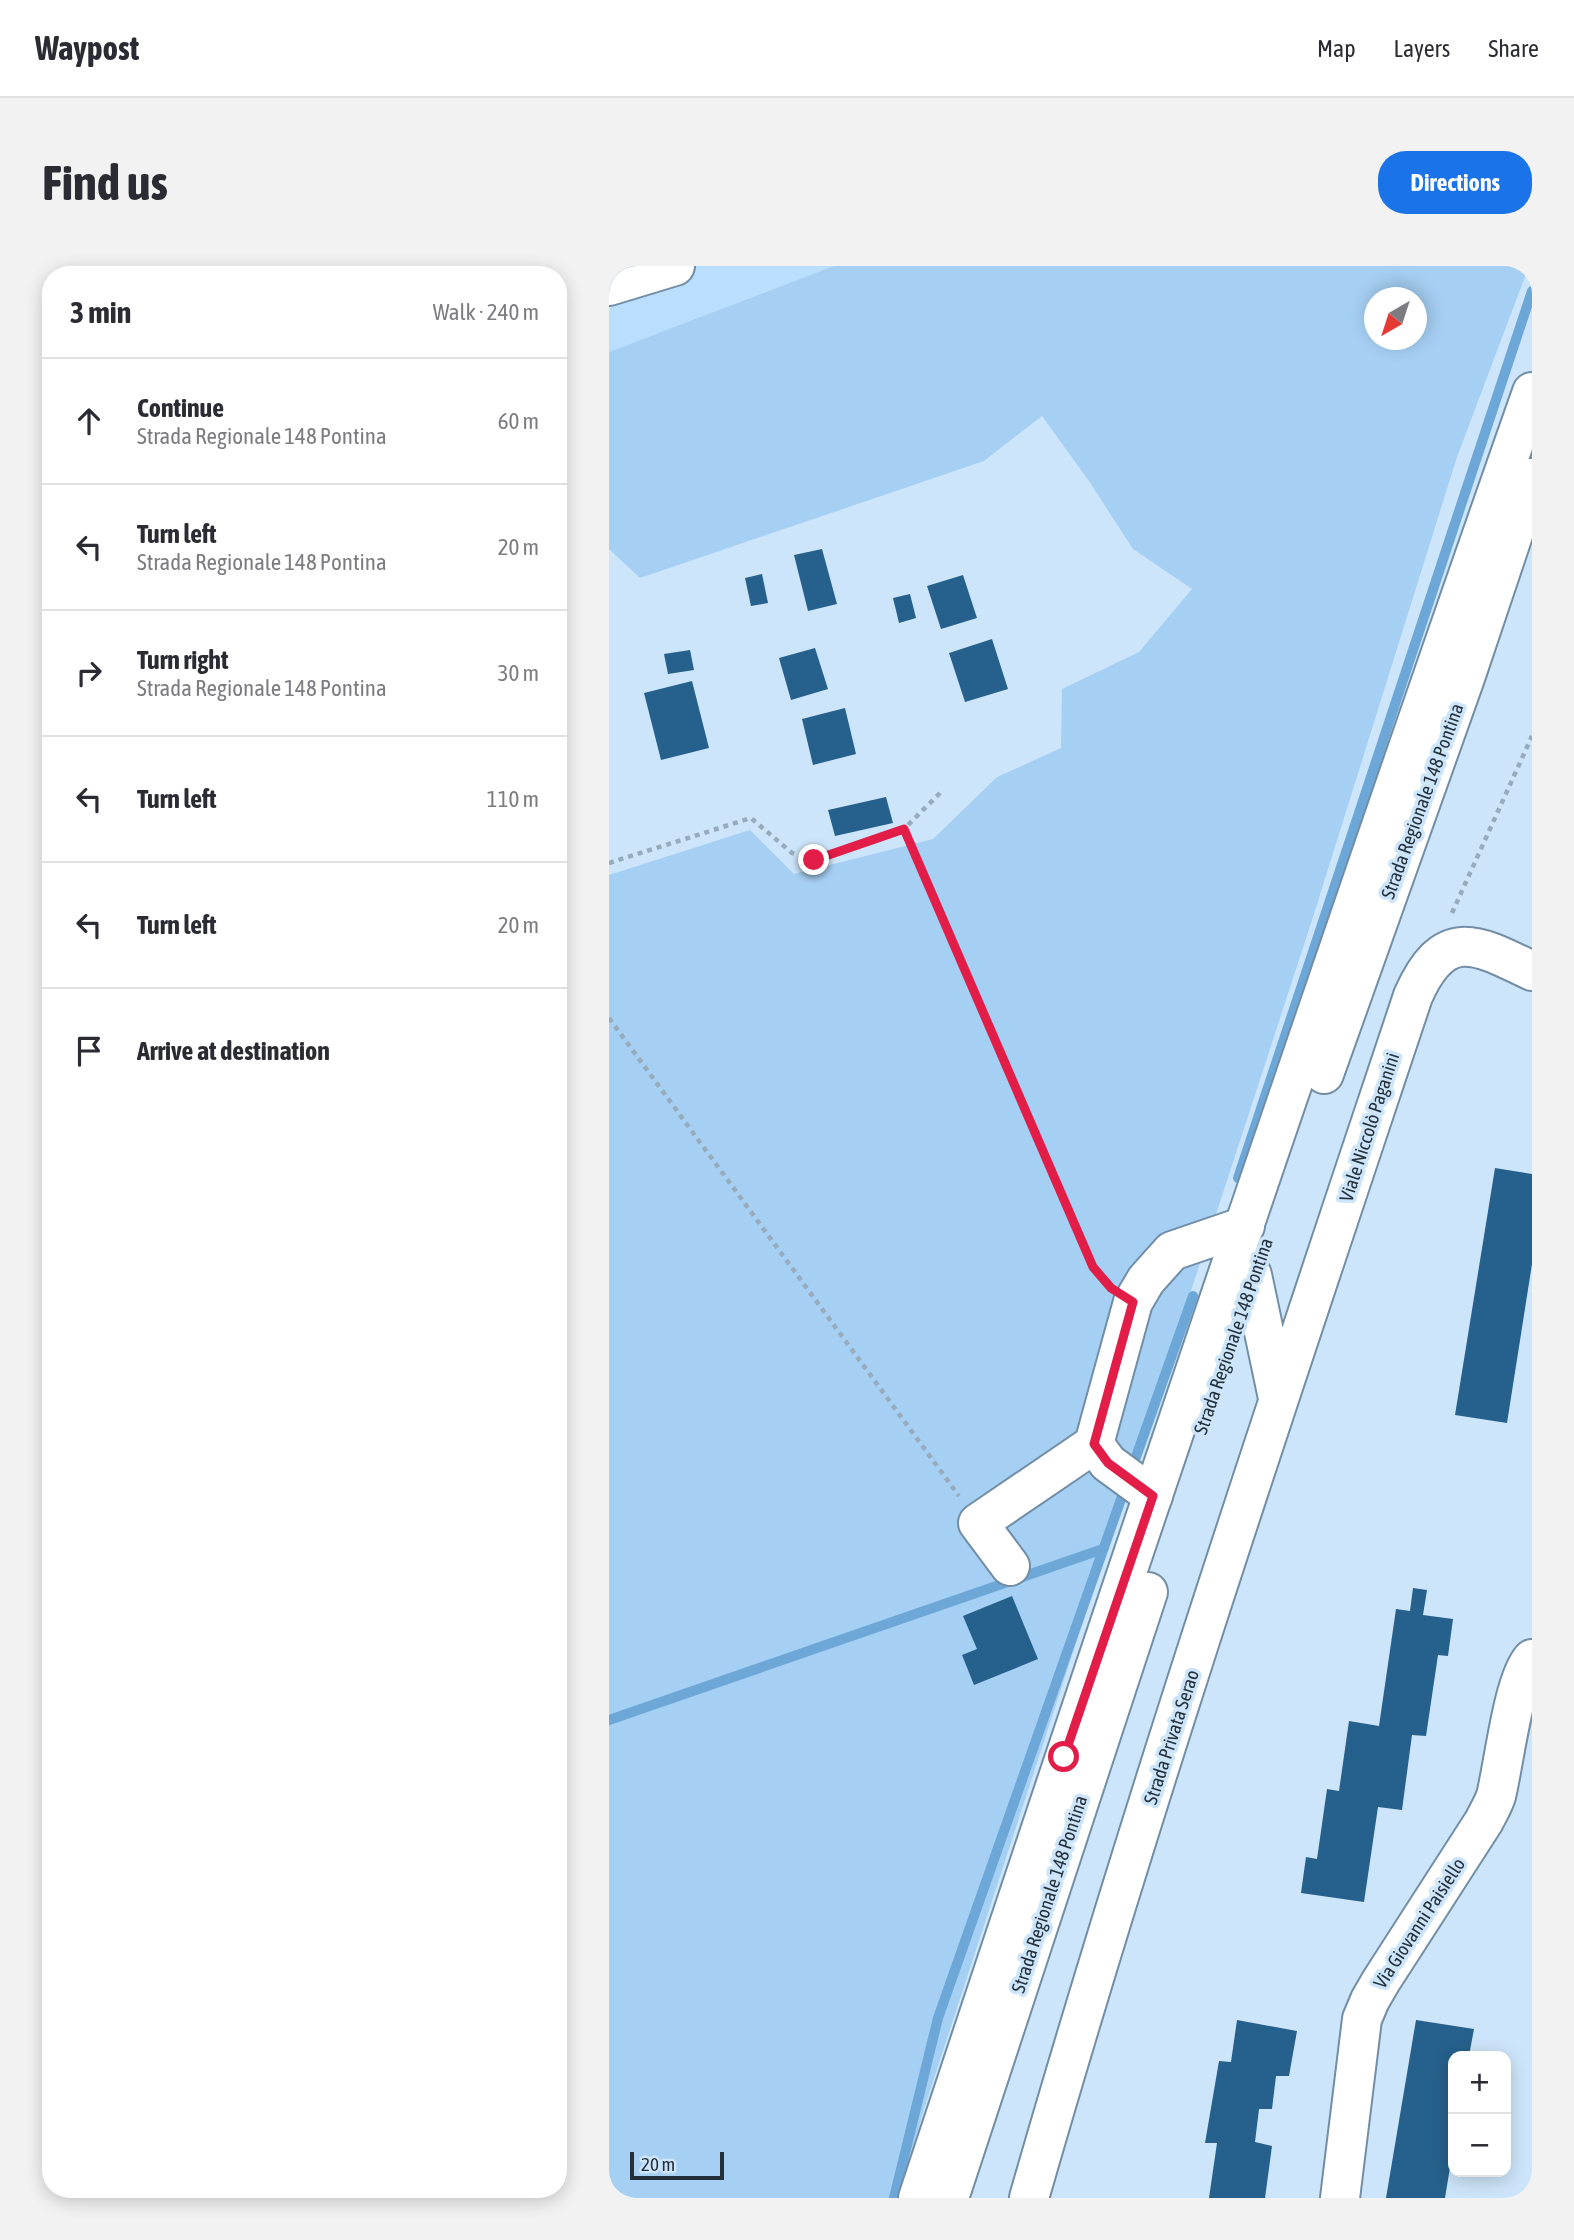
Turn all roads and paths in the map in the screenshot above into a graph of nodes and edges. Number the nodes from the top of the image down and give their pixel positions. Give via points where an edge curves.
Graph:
1 (675, 266) edge
2 (609, 286) edge
3 (1532, 393) edge
4 (1532, 478) edge
5 (1532, 736) edge
6 (940, 793) dead end
7 (904, 829) junction
8 (609, 863) edge
9 (1444, 951) junction
10 (1532, 971) edge
11 (609, 1018) edge
12 (1245, 1226) junction
13 (1252, 1275) junction
14 (1133, 1302) junction
15 (1279, 1400) junction
16 (1101, 1454) junction
17 (1153, 1496) junction
18 (978, 1523) junction
19 (1010, 1566) dead end
20 (1532, 1659) edge
21 (918, 2198) edge
22 (949, 2198) edge
23 (1029, 2198) edge
24 (1340, 2198) edge

1 - 2 main road
3 - 12 main road, Strada Regionale 148 Pontina
4 - 13 main road, Strada Regionale 148 Pontina
5 - 9 path via 1448,922
6 - 7 path
7 - 8 path via 814,860 792,853 751,818
7 - 14 path via 1093,1267 1111,1288
9 - 10 main road via 1476,948
9 - 15 main road, Viale Niccolò Paganini via 1413,996
11 - 18 path
12 - 14 main road, Strada Regionale 148 Pontina via 1172,1251
12 - 17 main road, Strada Regionale 148 Pontina
13 - 15 main road, Strada Privata Serao
13 - 22 main road, Strada Regionale 148 Pontina
14 - 16 main road, Strada Regionale 148 Pontina
15 - 23 main road, Strada Privata Serao via 1078,2028
16 - 17 main road
16 - 18 main road
17 - 21 main road, Strada Regionale 148 Pontina
18 - 19 main road
20 - 24 main road, Via Giovanni Paisiello via 1518,1689 1495,1800 1362,2019

